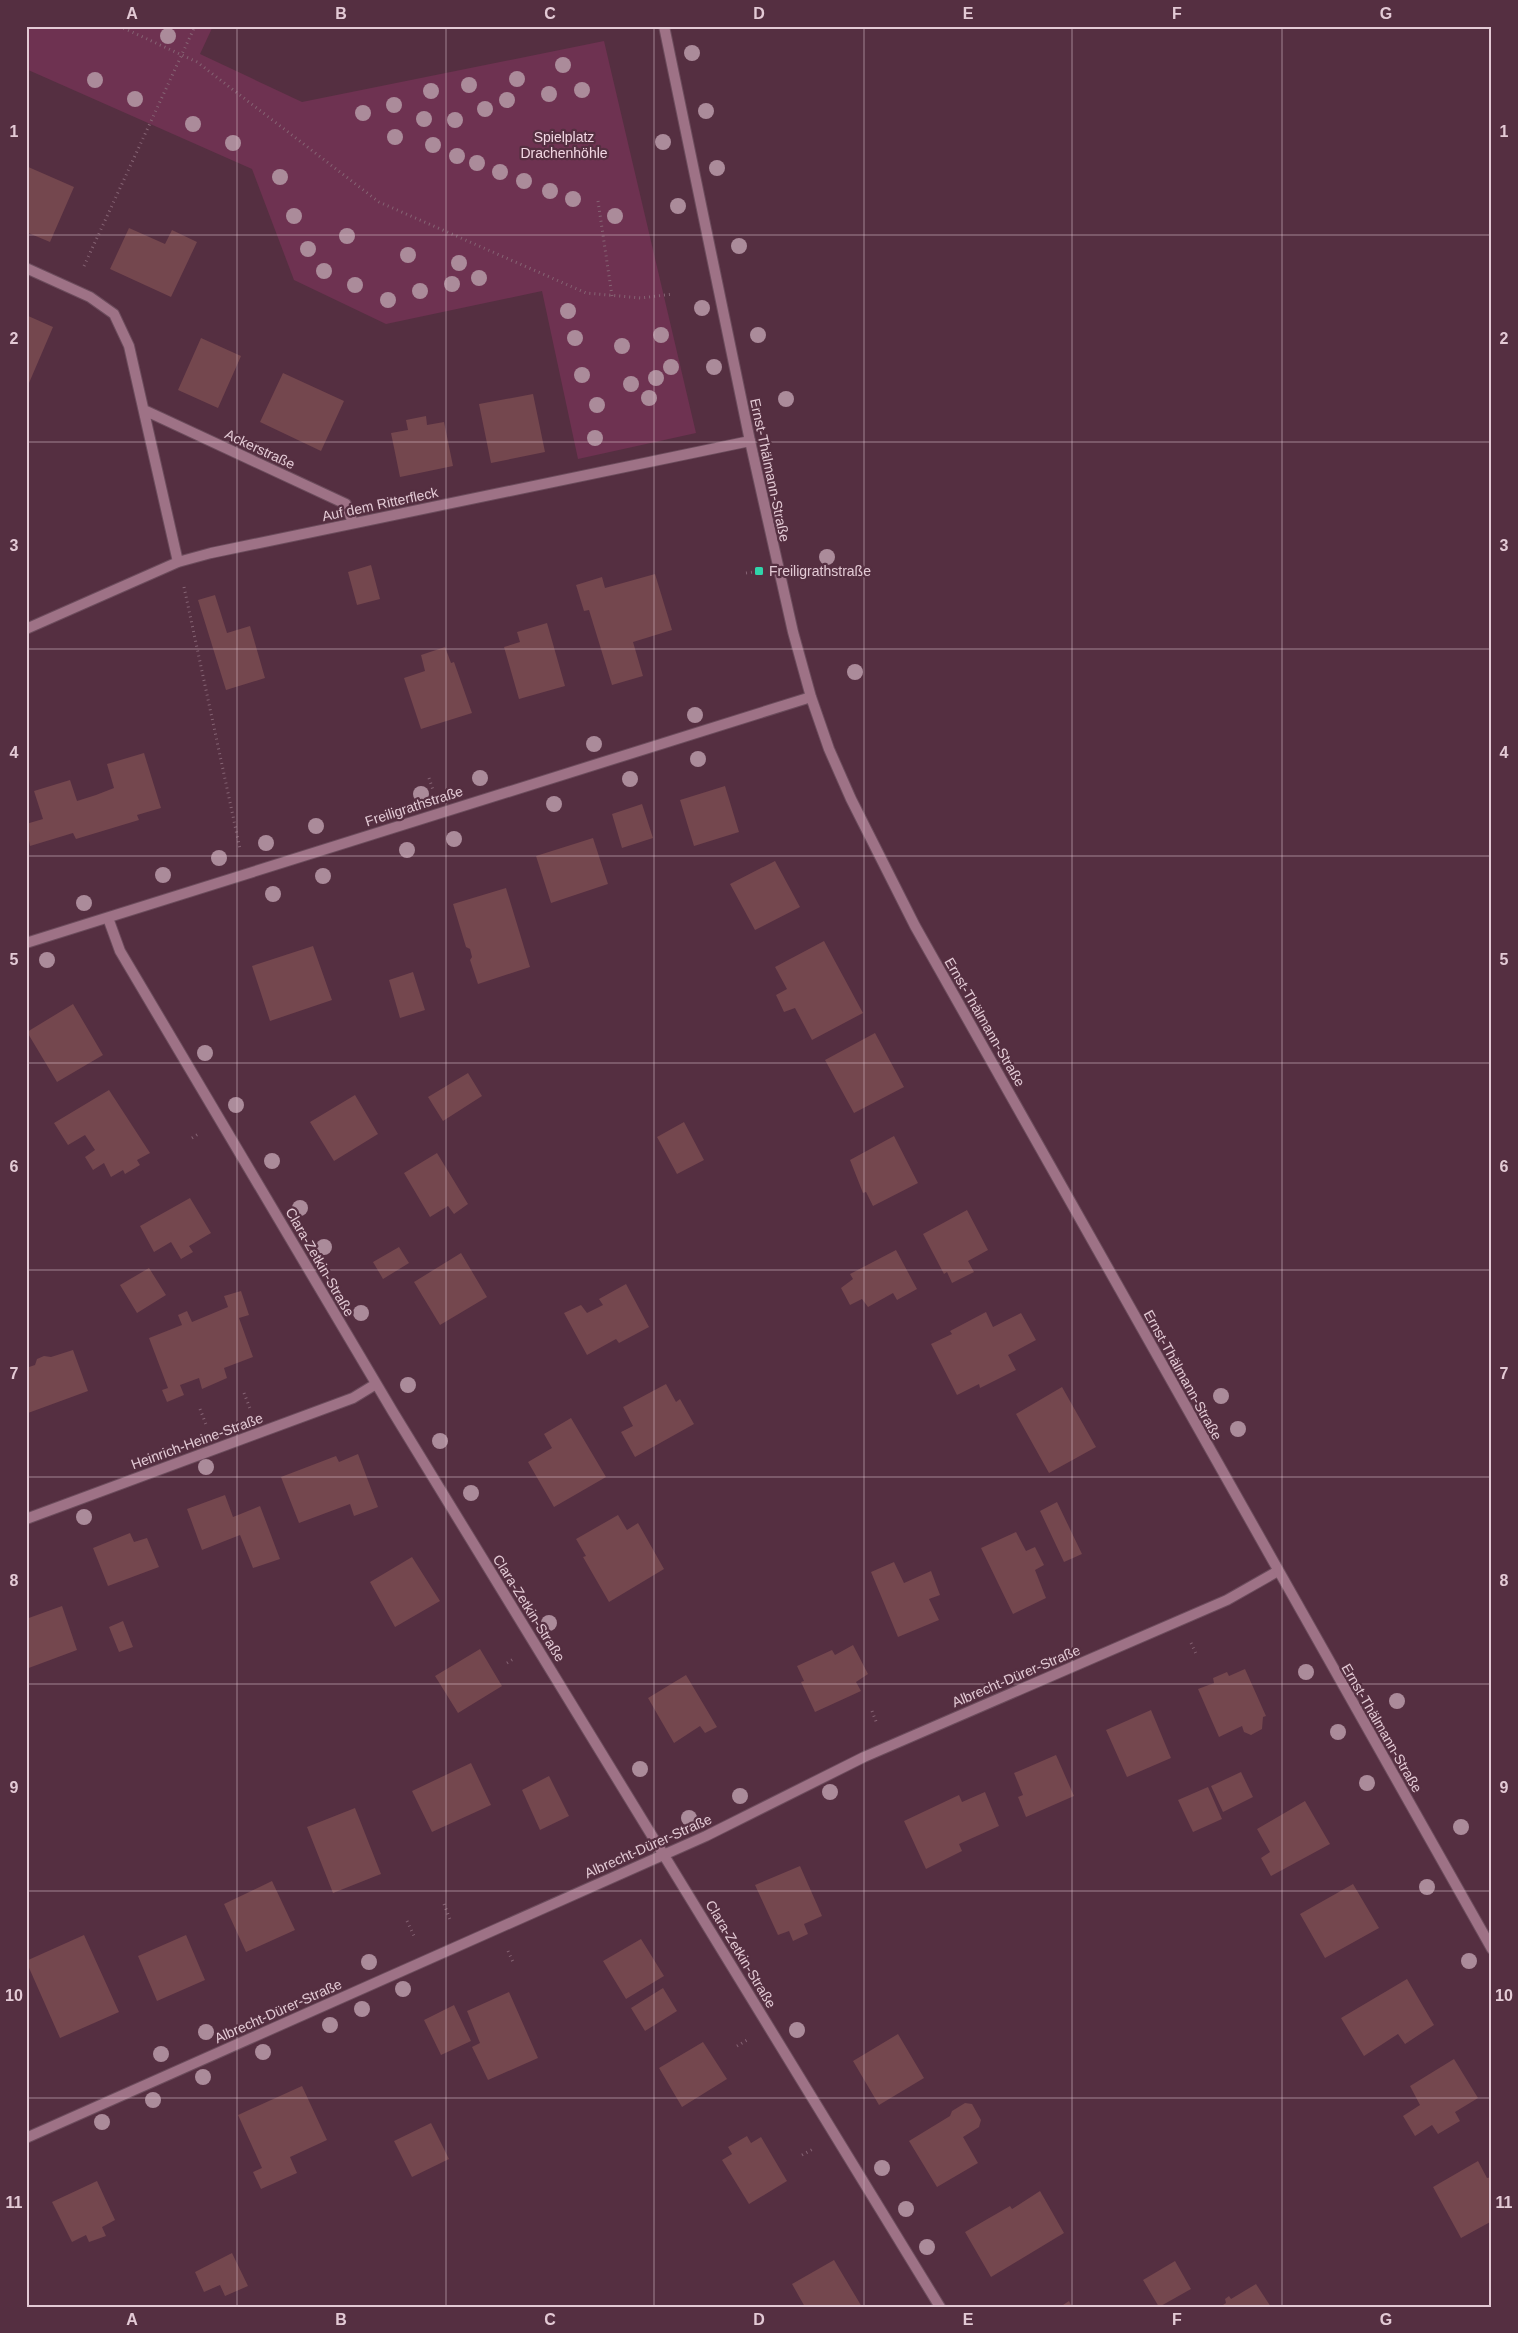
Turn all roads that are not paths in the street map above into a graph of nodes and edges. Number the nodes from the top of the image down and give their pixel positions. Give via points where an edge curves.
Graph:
1 (664, 26) edge
2 (26, 268) edge
3 (144, 410) junction
4 (750, 441) junction
5 (353, 524) junction
6 (178, 562) junction
7 (26, 629) edge
8 (811, 698) junction
9 (108, 918) junction
10 (26, 943) edge
11 (376, 1384) junction
12 (26, 1519) edge
13 (1278, 1571) junction
14 (665, 1855) junction
15 (1492, 1949) edge
16 (26, 2138) edge
17 (940, 2307) edge

1 - 4 street, Ernst-Thälmann-Straße
2 - 3 street via 90,297 114,314 129,346
3 - 5 street, Ackerstraße via 346,504
3 - 6 street
4 - 5 street, Auf dem Ritterfleck
4 - 8 street, Ernst-Thälmann-Straße via 792,632
5 - 6 street, Auf dem Ritterfleck
6 - 7 street, Auf dem Ritterfleck
8 - 9 street, Freiligrathstraße
8 - 13 street, Ernst-Thälmann-Straße via 851,799 915,926
9 - 10 street, Freiligrathstraße
9 - 11 street, Clara-Zetkin-Straße via 120,951
11 - 12 street, Heinrich-Heine-Straße via 353,1398
11 - 14 street, Clara-Zetkin-Straße
13 - 14 street, Albrecht-Dürer-Straße via 1228,1600 864,1757
13 - 15 street, Ernst-Thälmann-Straße
14 - 16 street, Albrecht-Dürer-Straße
14 - 17 street, Clara-Zetkin-Straße

